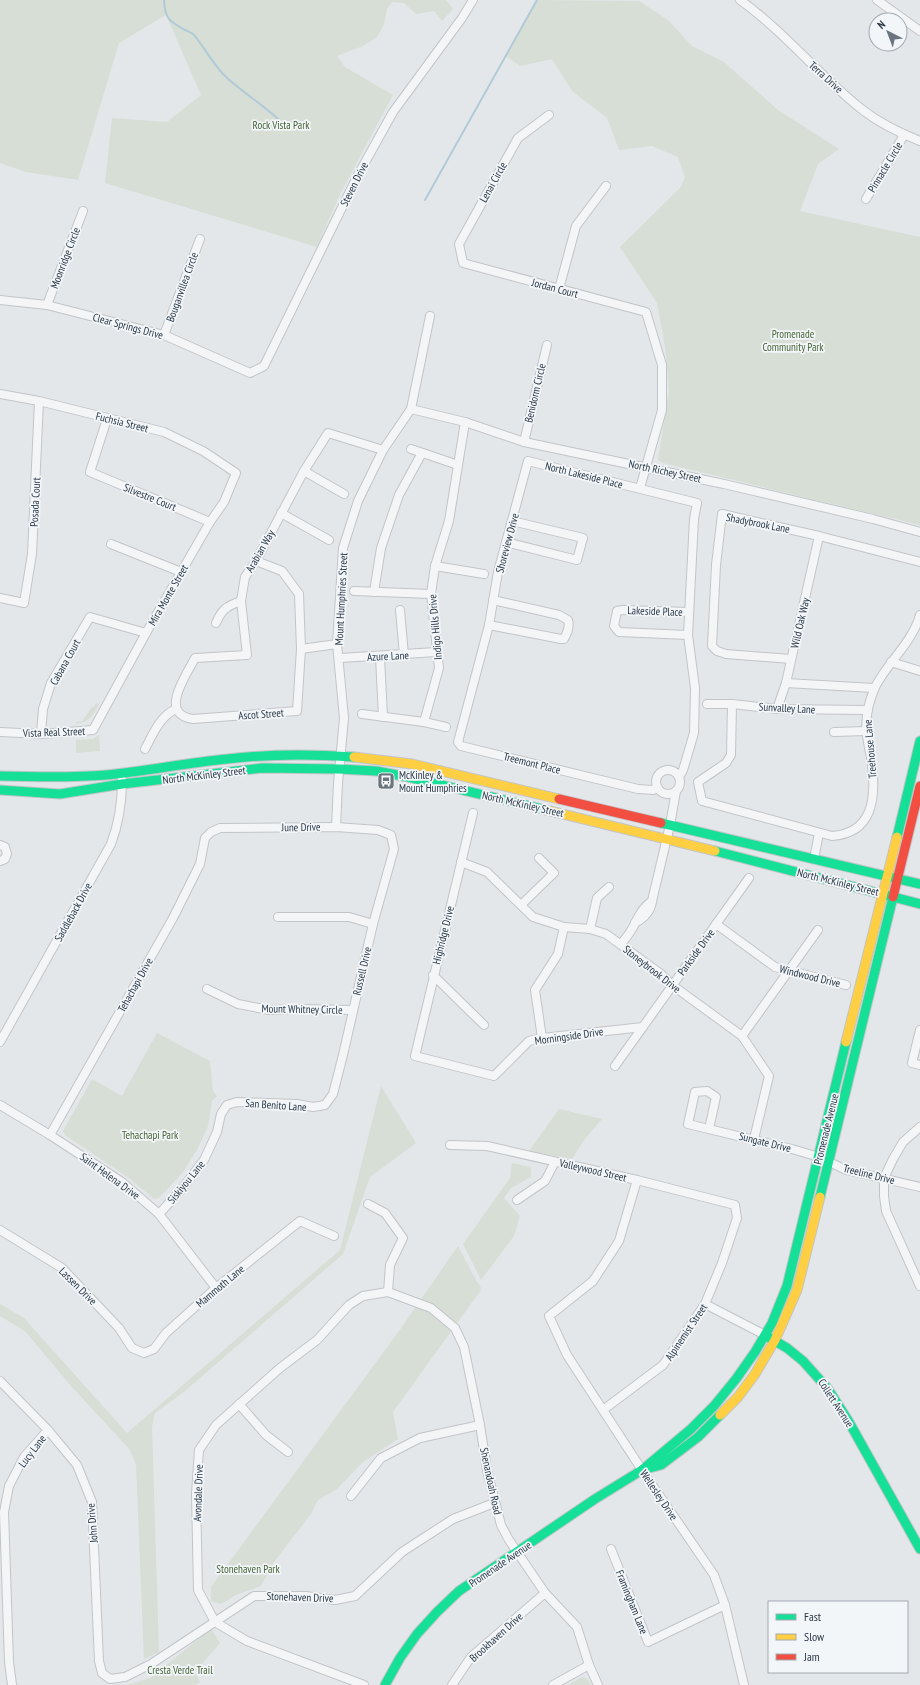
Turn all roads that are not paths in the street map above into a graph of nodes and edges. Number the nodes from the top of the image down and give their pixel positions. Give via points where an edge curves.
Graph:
1 (473, 0) edge
2 (740, 0) edge
3 (881, 1) edge
4 (920, 31) edge
5 (549, 115) dead end
6 (904, 135) junction
7 (920, 142) edge
8 (606, 186) dead end
9 (866, 199) dead end
10 (82, 211) dead end
11 (200, 239) dead end
12 (463, 263) joint
13 (559, 289) junction
14 (0, 300) edge
15 (47, 305) junction
16 (430, 316) dead end
17 (164, 335) junction
18 (547, 345) dead end
19 (250, 373) joint
20 (0, 394) edge
21 (39, 401) junction
22 (411, 409) junction
23 (107, 419) junction
24 (465, 422) junction
25 (524, 442) junction
26 (411, 449) dead end
27 (383, 450) junction
28 (422, 453) junction
29 (528, 461) joint
30 (458, 465) junction
31 (646, 467) junction
32 (304, 471) junction
33 (236, 473) joint
34 (640, 488) junction
35 (344, 494) dead end
36 (697, 503) joint
37 (281, 513) junction
38 (512, 521) junction
39 (210, 522) junction
40 (920, 532) edge
41 (819, 536) junction
42 (330, 540) dead end
43 (506, 542) junction
44 (111, 544) dead end
45 (256, 561) junction
46 (920, 562) edge
47 (436, 566) junction
48 (181, 572) junction
49 (484, 574) dead end
50 (354, 591) dead end
51 (374, 592) junction
52 (431, 594) junction
53 (0, 598) edge
54 (493, 600) junction
55 (240, 601) junction
56 (400, 610) dead end
57 (689, 612) junction
58 (920, 615) edge
59 (216, 623) dead end
60 (489, 625) junction
61 (146, 632) junction
62 (688, 635) junction
63 (337, 644) junction
64 (301, 649) junction
65 (436, 652) junction
66 (404, 655) junction
67 (380, 656) junction
68 (340, 658) junction
69 (791, 659) junction
70 (891, 662) junction
71 (920, 671) edge
72 (786, 683) junction
73 (874, 688) junction
74 (471, 692) joint
75 (707, 704) dead end
76 (732, 704) junction
77 (176, 709) junction
78 (777, 709) junction
79 (868, 710) junction
80 (362, 714) dead end
81 (383, 717) junction
82 (101, 719) joint
83 (424, 722) junction
84 (446, 727) dead end
85 (867, 731) junction
86 (0, 732) edge
87 (834, 732) dead end
88 (41, 734) junction
89 (920, 740) edge
90 (145, 749) dead end
91 (340, 755) junction
92 (339, 769) junction
93 (122, 773) junction
94 (0, 776) edge
95 (679, 777) junction
96 (122, 784) junction
97 (920, 786) edge
98 (658, 788) junction
99 (0, 790) edge
100 (676, 791) junction
101 (473, 813) dead end
102 (670, 825) junction
103 (336, 827) junction
104 (211, 832) joint
105 (819, 833) junction
106 (391, 835) joint
107 (667, 839) junction
108 (0, 845) edge
109 (539, 858) dead end
110 (814, 859) junction
111 (0, 861) edge
112 (461, 862) junction
113 (886, 877) junction
114 (749, 878) dead end
115 (897, 880) junction
116 (920, 884) edge
117 (609, 887) dead end
118 (883, 893) junction
119 (894, 896) junction
120 (920, 904) edge
121 (521, 905) junction
122 (278, 917) dead end
123 (373, 924) junction
124 (716, 924) junction
125 (564, 927) junction
126 (590, 929) junction
127 (818, 930) dead end
128 (621, 944) junction
129 (788, 971) junction
130 (433, 975) junction
131 (846, 984) dead end
132 (672, 986) junction
133 (207, 989) dead end
134 (353, 1010) junction
135 (484, 1025) dead end
136 (643, 1027) junction
137 (920, 1030) edge
138 (742, 1036) junction
139 (542, 1038) junction
140 (0, 1042) edge
141 (415, 1056) joint
142 (920, 1065) edge
143 (615, 1066) dead end
144 (0, 1105) edge
145 (227, 1105) joint
146 (325, 1105) joint
147 (920, 1127) edge
148 (709, 1129) junction
149 (50, 1135) junction
150 (754, 1140) junction
151 (450, 1145) dead end
152 (819, 1158) junction
153 (555, 1162) junction
154 (829, 1163) junction
155 (884, 1178) junction
156 (637, 1180) junction
157 (920, 1187) edge
158 (517, 1200) dead end
159 (368, 1204) dead end
160 (735, 1205) joint
161 (159, 1214) junction
162 (0, 1230) edge
163 (334, 1236) dead end
164 (920, 1286) edge
165 (216, 1288) junction
166 (388, 1292) junction
167 (705, 1304) junction
168 (765, 1336) junction
169 (774, 1340) junction
170 (144, 1353) joint
171 (0, 1381) edge
172 (240, 1404) junction
173 (603, 1410) junction
174 (480, 1425) junction
175 (48, 1430) junction
176 (288, 1452) dead end
177 (642, 1470) junction
178 (351, 1496) dead end
179 (494, 1502) junction
180 (612, 1549) dead end
181 (920, 1549) edge
182 (517, 1552) junction
183 (545, 1593) junction
184 (725, 1604) junction
185 (215, 1622) junction
186 (589, 1666) junction
187 (102, 1673) joint
188 (12, 1685) edge
189 (364, 1685) edge
190 (385, 1685) edge
191 (452, 1685) edge
192 (553, 1685) edge
193 (598, 1685) edge
194 (744, 1685) edge

1 - 19 street, Steven Drive via 393,112 355,181 264,366
2 - 6 street, Terra Drive via 864,111
3 - 4 street
5 - 12 street, Lenai Circle via 518,138 458,244
6 - 7 street, Terra Drive
6 - 9 street, Pinnacle Circle
8 - 13 street via 576,226
10 - 15 street, Moonridge Circle
11 - 17 street, Bouganvillea Circle
12 - 13 street, Jordan Court
13 - 31 street, Jordan Court via 646,312 662,365 662,410
14 - 15 street, Clear Springs Drive
15 - 17 street, Clear Springs Drive
16 - 22 street
17 - 19 street, Clear Springs Drive
18 - 25 street, Benidorm Circle
20 - 21 street, Fuchsia Street
21 - 23 street, Fuchsia Street
21 - 53 street, Posada Court via 32,554 24,603
22 - 24 street, North Richey Street
22 - 27 street, Mount Humphries Street
23 - 33 street, Fuchsia Street via 164,432 203,451
23 - 39 street, Silvestre Court via 90,472
24 - 25 street, North Richey Street
24 - 30 street, Indigo Hills Drive
25 - 31 street, North Richey Street
26 - 28 street
27 - 32 street, Arabian Way via 328,433
27 - 63 street, Mount Humphries Street via 358,501 343,548
28 - 30 street
28 - 51 street via 399,495 381,548
29 - 34 street, North Lakeside Place
29 - 38 street, Shoreview Drive
30 - 47 street, Indigo Hills Drive via 449,521
31 - 34 street
31 - 40 street, North Richey Street via 858,515
32 - 35 street
32 - 37 street, Arabian Way
33 - 39 street, Mira Monte Street via 224,502
34 - 36 street, North Lakeside Place
36 - 57 street, Lakeside Place
37 - 42 street
37 - 45 street, Arabian Way
38 - 43 street, Shoreview Drive
38 - 43 street via 583,538 577,560
39 - 48 street, Mira Monte Street
41 - 46 street, Shadybrook Lane
41 - 69 street, Wild Oak Way
41 - 69 street, Shadybrook Lane via 722,514 716,565 712,646 726,654
43 - 54 street, Shoreview Drive
44 - 48 street
45 - 55 street, Arabian Way via 244,577
45 - 64 street via 282,571 299,594
47 - 49 street
47 - 52 street, Indigo Hills Drive
48 - 61 street, Mira Monte Street
50 - 51 street
51 - 52 street
52 - 65 street, Indigo Hills Drive
54 - 60 street, Shoreview Drive
54 - 60 street via 559,615 568,620 569,624 564,639 561,640
55 - 59 street via 220,613
55 - 77 street, Arabian Way via 247,656 195,658 178,692
56 - 66 street
57 - 62 street, Lakeside Place
57 - 62 street, Lakeside Place via 623,610 618,611 614,626 619,632
58 - 70 street, Treehouse Lane via 917,627
60 - 74 street, Shoreview Drive
61 - 82 street, Mira Monte Street
61 - 88 street, Cabana Court via 90,617 51,683 43,709
62 - 95 street, Lakeside Place via 695,688 694,733
63 - 64 street
63 - 68 street, Mount Humphries Street
64 - 77 street, Ascot Street via 297,711 193,719 185,718
65 - 66 street, Azure Lane
65 - 83 street, Indigo Hills Drive via 439,668
66 - 67 street, Azure Lane
67 - 68 street, Azure Lane
67 - 81 street
68 - 91 street, Mount Humphries Street via 344,718
69 - 72 street, Wild Oak Way
70 - 71 street
70 - 73 street, Treehouse Lane
72 - 73 street
72 - 78 street, Wild Oak Way
73 - 79 street, Treehouse Lane
74 - 98 street, Treemont Place via 458,742 461,746 638,789
75 - 76 street, Sunvalley Lane
76 - 78 street, Sunvalley Lane
76 - 105 street, Treehouse Lane via 732,755 726,763 698,782 702,801
77 - 90 street via 164,717
78 - 79 street, Sunvalley Lane
79 - 85 street, Treehouse Lane
80 - 81 street
81 - 83 street
82 - 88 street, Vista Real Street via 94,730
83 - 84 street
85 - 87 street
85 - 105 street, Treehouse Lane via 874,796 870,812 850,833 832,836
86 - 88 street, Vista Real Street
89 - 113 main road, Promenade Avenue
91 - 92 street, Mount Humphries Street
91 - 93 main road, North McKinley Street via 261,756
91 - 102 main road, North McKinley Street via 382,758 412,764
92 - 96 main road, North McKinley Street via 262,768
92 - 103 street, Mount Humphries Street
92 - 107 main road, North McKinley Street via 376,771 408,777
93 - 94 main road, North McKinley Street via 76,777
93 - 96 street, Saddleback Drive
95 - 98 street via 674,771 663,771 656,780
95 - 100 street, Lakeside Place via 680,784
96 - 99 main road, North McKinley Street via 60,794
96 - 140 street, Saddleback Drive via 118,825 111,844
97 - 115 main road, Promenade Avenue
98 - 100 street via 668,794
100 - 102 street, Lakeside Place
101 - 112 street, Highridge Drive
102 - 107 street, Lakeside Place
102 - 110 main road, North McKinley Street
103 - 104 street, June Drive via 220,828
103 - 106 street, June Drive via 378,830
104 - 149 street, Tehachapi Drive via 206,838 200,864 173,918
105 - 110 street
106 - 123 street, Russell Drive via 394,849
107 - 118 main road, North McKinley Street
107 - 128 street, Lakeside Place via 652,907 635,923
108 - 111 street via 6,849 7,854 5,859
109 - 121 street via 554,873
110 - 113 main road, North McKinley Street
112 - 121 street, Stoneybrook Drive via 487,872
112 - 130 street, Highridge Drive
113 - 115 main road, North McKinley Street
113 - 118 main road, Promenade Avenue
114 - 124 street, Parkside Drive
115 - 116 main road, North McKinley Street
115 - 119 main road, Promenade Avenue
117 - 126 street via 597,898
118 - 119 main road, North McKinley Street
118 - 152 main road, Promenade Avenue
119 - 120 main road, North McKinley Street
119 - 154 main road, Promenade Avenue
121 - 125 street, Stoneybrook Drive via 533,917
122 - 123 street via 349,917
123 - 134 street, Russell Drive
124 - 129 street, Windwood Drive via 775,967
124 - 132 street, Parkside Drive
125 - 126 street, Stoneybrook Drive
125 - 139 street via 558,954 535,990
126 - 128 street, Stoneybrook Drive via 606,934
127 - 129 street
128 - 132 street, Stoneybrook Drive via 661,974
129 - 131 street, Windwood Drive
129 - 138 street
130 - 135 street
130 - 141 street, Highridge Drive
132 - 136 street, Parkside Drive
132 - 138 street, Stoneybrook Drive
133 - 134 street, Mount Whitney Circle via 238,1004 268,1010
134 - 146 street, Russell Drive via 333,1094
136 - 139 street, Morningside Drive
136 - 143 street, Parkside Drive
137 - 142 street via 912,1063
138 - 150 street, Stoneybrook Drive via 769,1076
139 - 141 street, Morningside Drive via 529,1041 494,1076
144 - 149 street, Saint Helena Drive
145 - 146 street, San Benito Lane via 237,1102 298,1104 313,1107
145 - 161 street, Siskiyou Lane via 221,1114 217,1132 204,1160
147 - 155 street via 903,1142
148 - 148 street, Sungate Drive via 688,1124 695,1092 707,1091 716,1097
148 - 150 street, Sungate Drive
149 - 161 street, Saint Helena Drive via 122,1182
150 - 152 street, Sungate Drive
151 - 153 street, Valleywood Street via 487,1146
152 - 154 street, Treeline Drive
152 - 168 main road, Promenade Avenue via 787,1286
153 - 156 street, Valleywood Street
153 - 158 street via 545,1181
154 - 155 street, Treeline Drive via 846,1170
154 - 169 main road, Promenade Avenue via 797,1290
155 - 157 street, Treeline Drive
155 - 164 street via 886,1211
156 - 160 street, Valleywood Street
156 - 173 street, Wellesley Drive via 619,1241 593,1281 549,1316 567,1354
159 - 166 street via 385,1213 403,1238 390,1265
160 - 167 street, Alpinemist Street via 737,1218
161 - 165 street, Saint Helena Drive
162 - 170 street, Lassen Drive via 62,1268 120,1328 132,1348
163 - 165 street, Mammoth Lane via 300,1220
165 - 170 street, Mammoth Lane via 166,1333 154,1349
166 - 172 street, Avondale Drive via 363,1296 349,1304 317,1340 280,1368
166 - 174 street, Shenandoah Road via 431,1308 455,1328 464,1347
167 - 168 street, Collett Avenue
167 - 173 street, Alpinemist Street via 663,1365
168 - 169 main road, Collett Avenue
168 - 177 main road, Promenade Avenue via 729,1389 691,1429 655,1456
169 - 177 main road, Promenade Avenue via 755,1374 738,1397 698,1437 661,1465
169 - 181 main road, Collett Avenue via 809,1364 829,1388
171 - 175 street, John Drive
172 - 176 street via 266,1435
172 - 185 street, Avondale Drive via 216,1425 200,1450 196,1494 198,1590
173 - 177 street, Wellesley Drive
174 - 178 street via 420,1438 381,1458
174 - 179 street, Shenandoah Road
175 - 187 street, John Drive via 77,1464 92,1502 99,1661
175 - 188 street, Lucy Lane via 24,1457 9,1486 4,1512
177 - 182 main road, Promenade Avenue
177 - 184 street, Wellesley Drive via 714,1575
179 - 182 street, Shenandoah Road via 501,1525
179 - 185 street, Stonehaven Drive via 454,1519 402,1552 356,1596 335,1600 306,1596 254,1596
180 - 184 street, Framingham Lane via 648,1642
182 - 183 street, Shenandoah Road
182 - 190 main road, Promenade Avenue via 459,1591 433,1615 412,1640
183 - 186 street, Shenandoah Road via 577,1627
183 - 191 street, Brookhaven Drive via 471,1657
184 - 194 street, Wellesley Drive
185 - 187 street, Stonehaven Drive via 151,1664 125,1677 110,1679
185 - 189 street via 246,1641
186 - 192 street
186 - 193 street, Shenandoah Road

